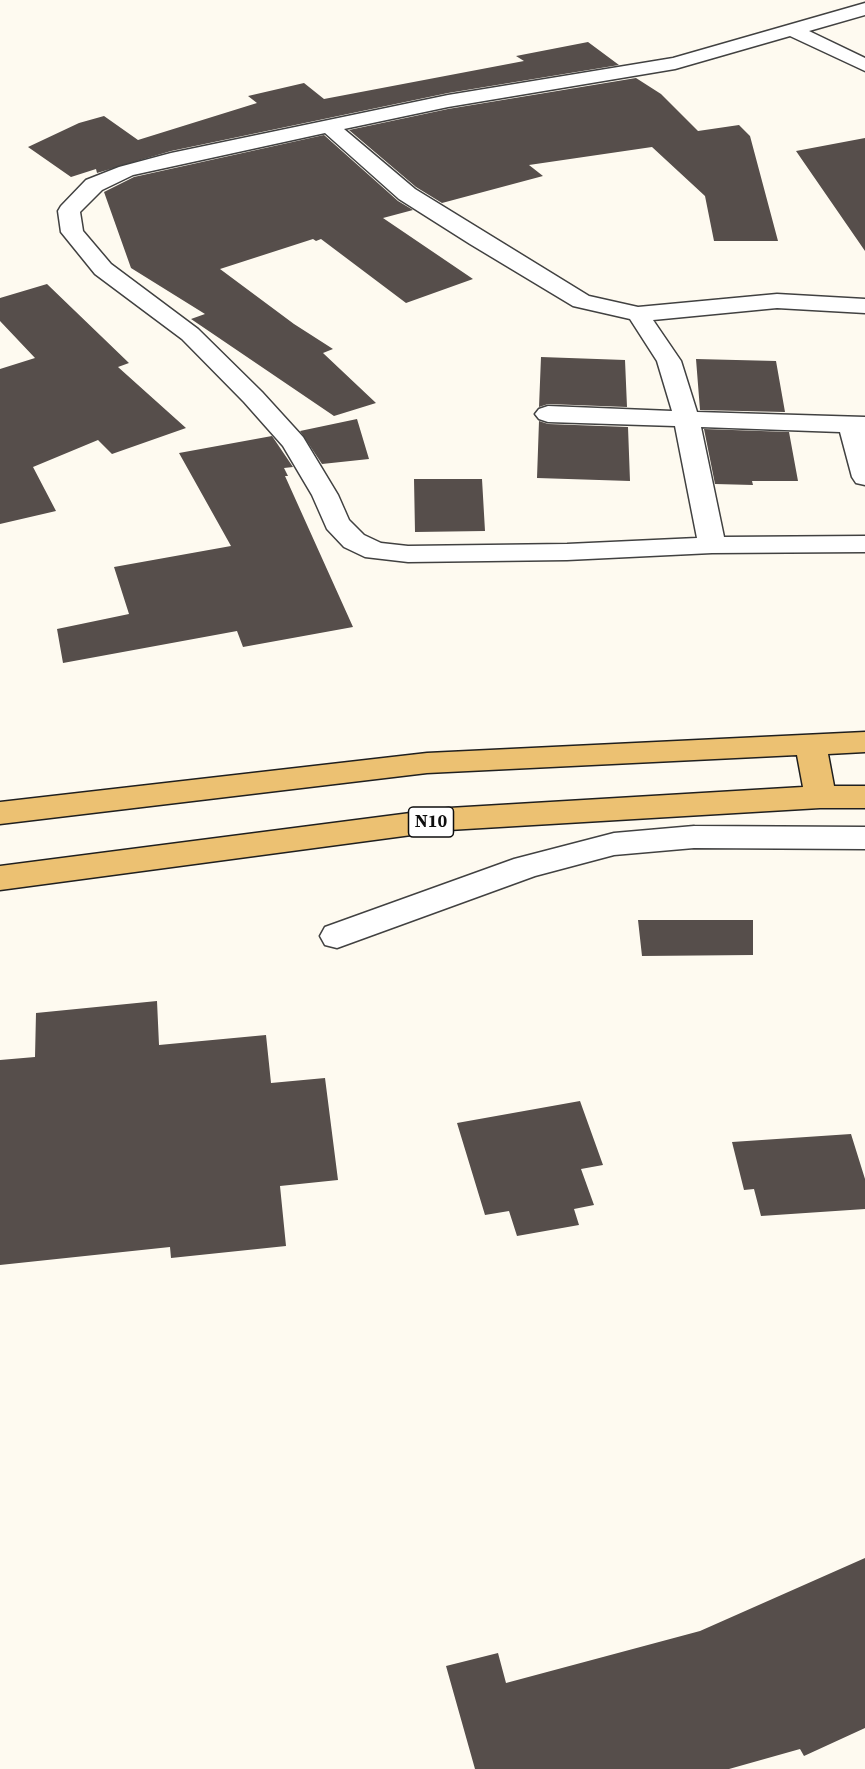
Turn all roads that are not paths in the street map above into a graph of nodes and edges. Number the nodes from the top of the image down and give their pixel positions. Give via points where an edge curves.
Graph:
1 (865, 9) edge
2 (794, 31) junction
3 (865, 65) edge
4 (328, 125) junction
5 (865, 306) edge
6 (638, 314) junction
7 (548, 414) dead end
8 (686, 417) junction
9 (858, 425) edge
10 (865, 477) edge
11 (712, 544) junction
12 (865, 544) edge
13 (865, 742) edge
14 (811, 745) junction
15 (820, 797) junction
16 (865, 797) edge
17 (0, 813) edge
18 (865, 838) edge
19 (0, 878) edge
20 (337, 936) dead end

1 - 2 street
2 - 3 street
2 - 4 street via 675,63
4 - 6 street via 407,194 478,239 581,301
4 - 11 street via 126,171 94,185 69,211 72,232 103,269 190,334 253,397 294,442 337,523 354,541 375,551 408,554 567,552
5 - 6 street via 777,301
6 - 8 street via 669,361
7 - 8 street
8 - 9 street
8 - 11 street
9 - 10 street
11 - 12 street
13 - 14 main road
14 - 15 main road
14 - 17 main road via 427,763
15 - 16 main road, N10
15 - 19 main road, N10 via 449,819
18 - 20 street via 694,837 614,844 526,867

